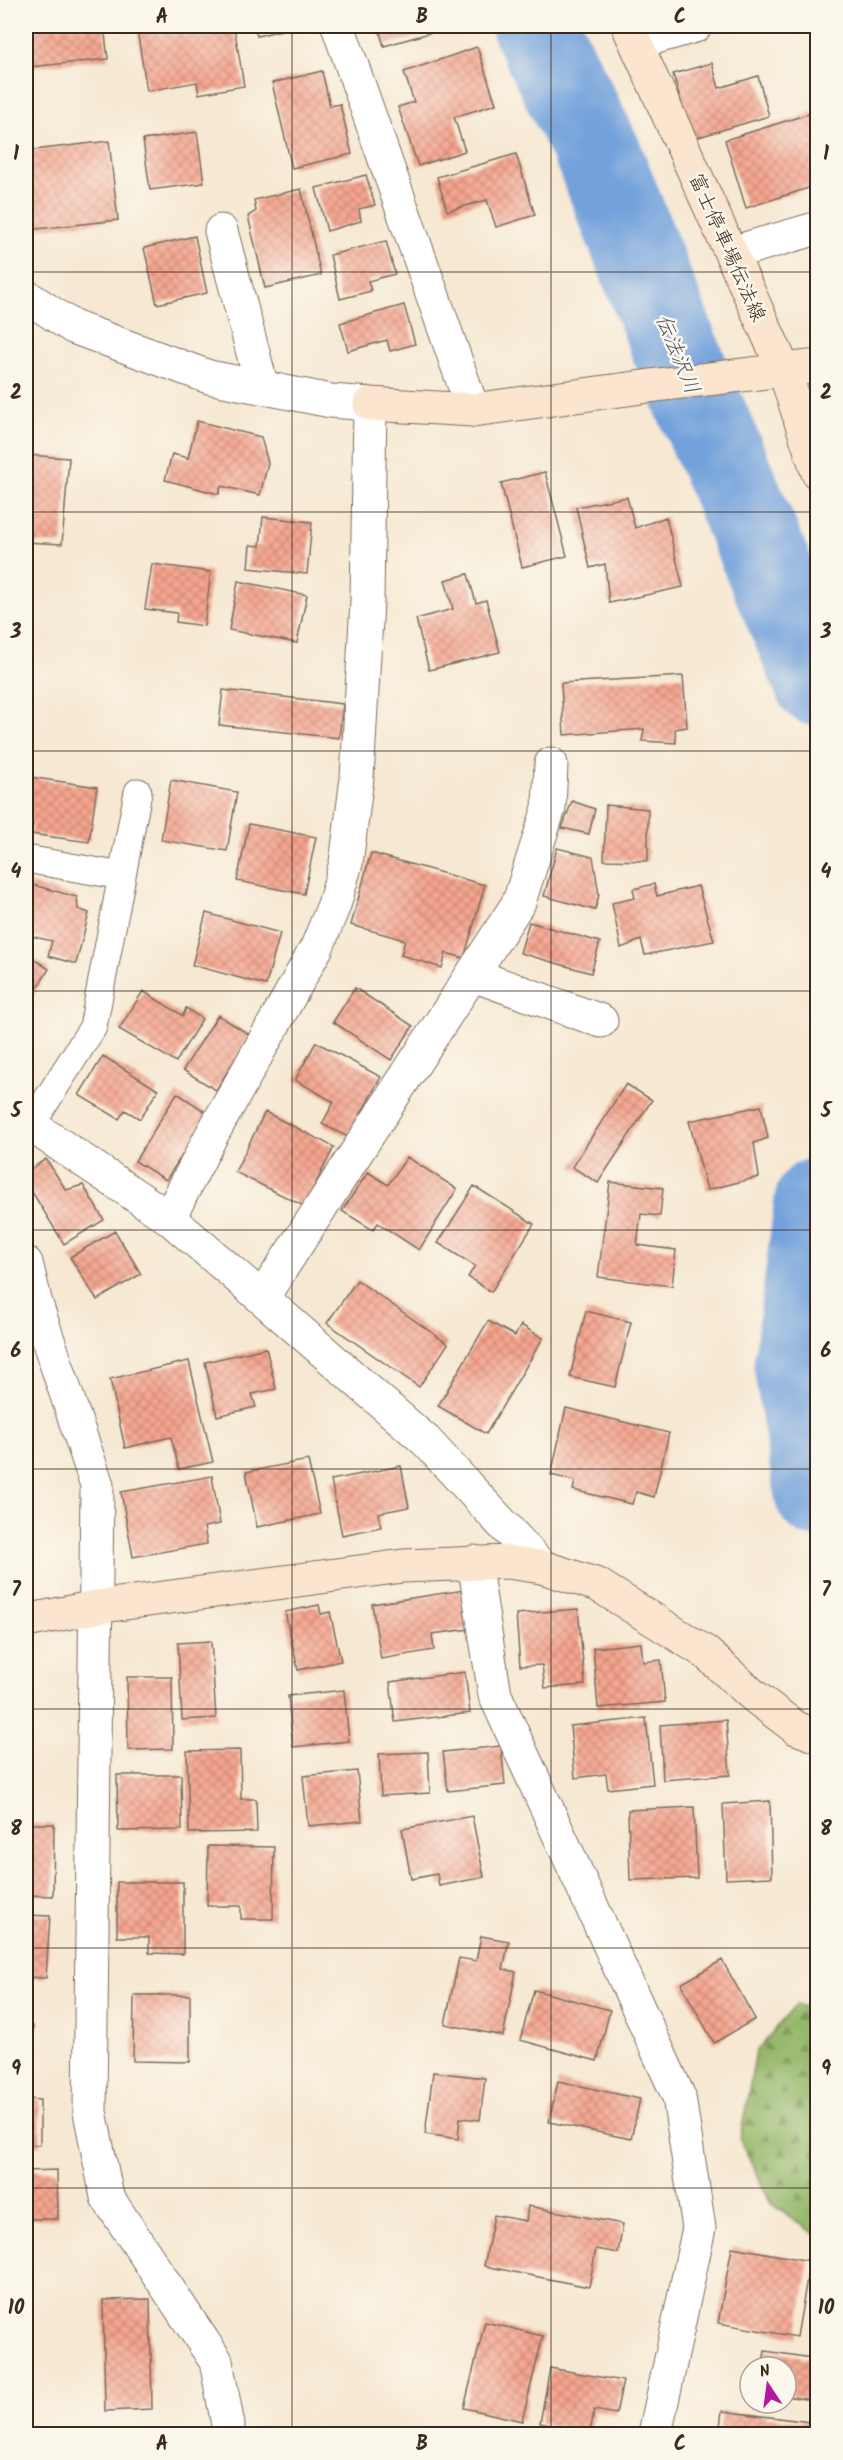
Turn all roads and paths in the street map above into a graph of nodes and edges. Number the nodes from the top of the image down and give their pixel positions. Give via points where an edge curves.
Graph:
1 (338, 26) edge
2 (695, 26) edge
3 (632, 34) edge
4 (818, 228) edge
5 (221, 231) dead end
6 (731, 253) junction
7 (26, 296) edge
8 (818, 366) edge
9 (784, 370) junction
10 (262, 387) junction
11 (370, 404) junction
12 (473, 410) junction
13 (818, 473) edge
14 (551, 764) dead end
15 (138, 792) dead end
16 (26, 859) edge
17 (122, 876) junction
18 (472, 975) junction
19 (601, 1020) dead end
20 (28, 1124) edge
21 (169, 1218) junction
22 (26, 1263) edge
23 (262, 1298) junction
24 (31, 1304) edge
25 (474, 1562) junction
26 (542, 1567) junction
27 (96, 1607) junction
28 (26, 1621) edge
29 (807, 1732) edge
30 (225, 2434) edge
31 (655, 2434) edge

1 - 12 street
2 - 3 street
3 - 6 street, 富士停車場伝法線
4 - 6 street
5 - 10 street
6 - 9 street, 富士停車場伝法線
7 - 10 street via 73,327 209,377
8 - 9 street
9 - 12 street
9 - 13 street, 富士停車場伝法線
10 - 11 street via 331,401
11 - 12 street
11 - 21 street via 366,614 357,778 346,863 317,947
14 - 18 street via 549,808 519,903
15 - 17 lane
16 - 17 lane
17 - 20 lane via 93,1027
18 - 19 street
18 - 23 street
20 - 21 street
21 - 23 street
22 - 24 street
23 - 26 street via 426,1441
24 - 27 street via 97,1485
25 - 26 street
25 - 27 street via 402,1566
25 - 31 street via 495,1695 679,2097 699,2228
26 - 29 street via 598,1584 705,1652 755,1697
27 - 28 street
27 - 30 street via 90,2112 107,2197 216,2361 228,2425

